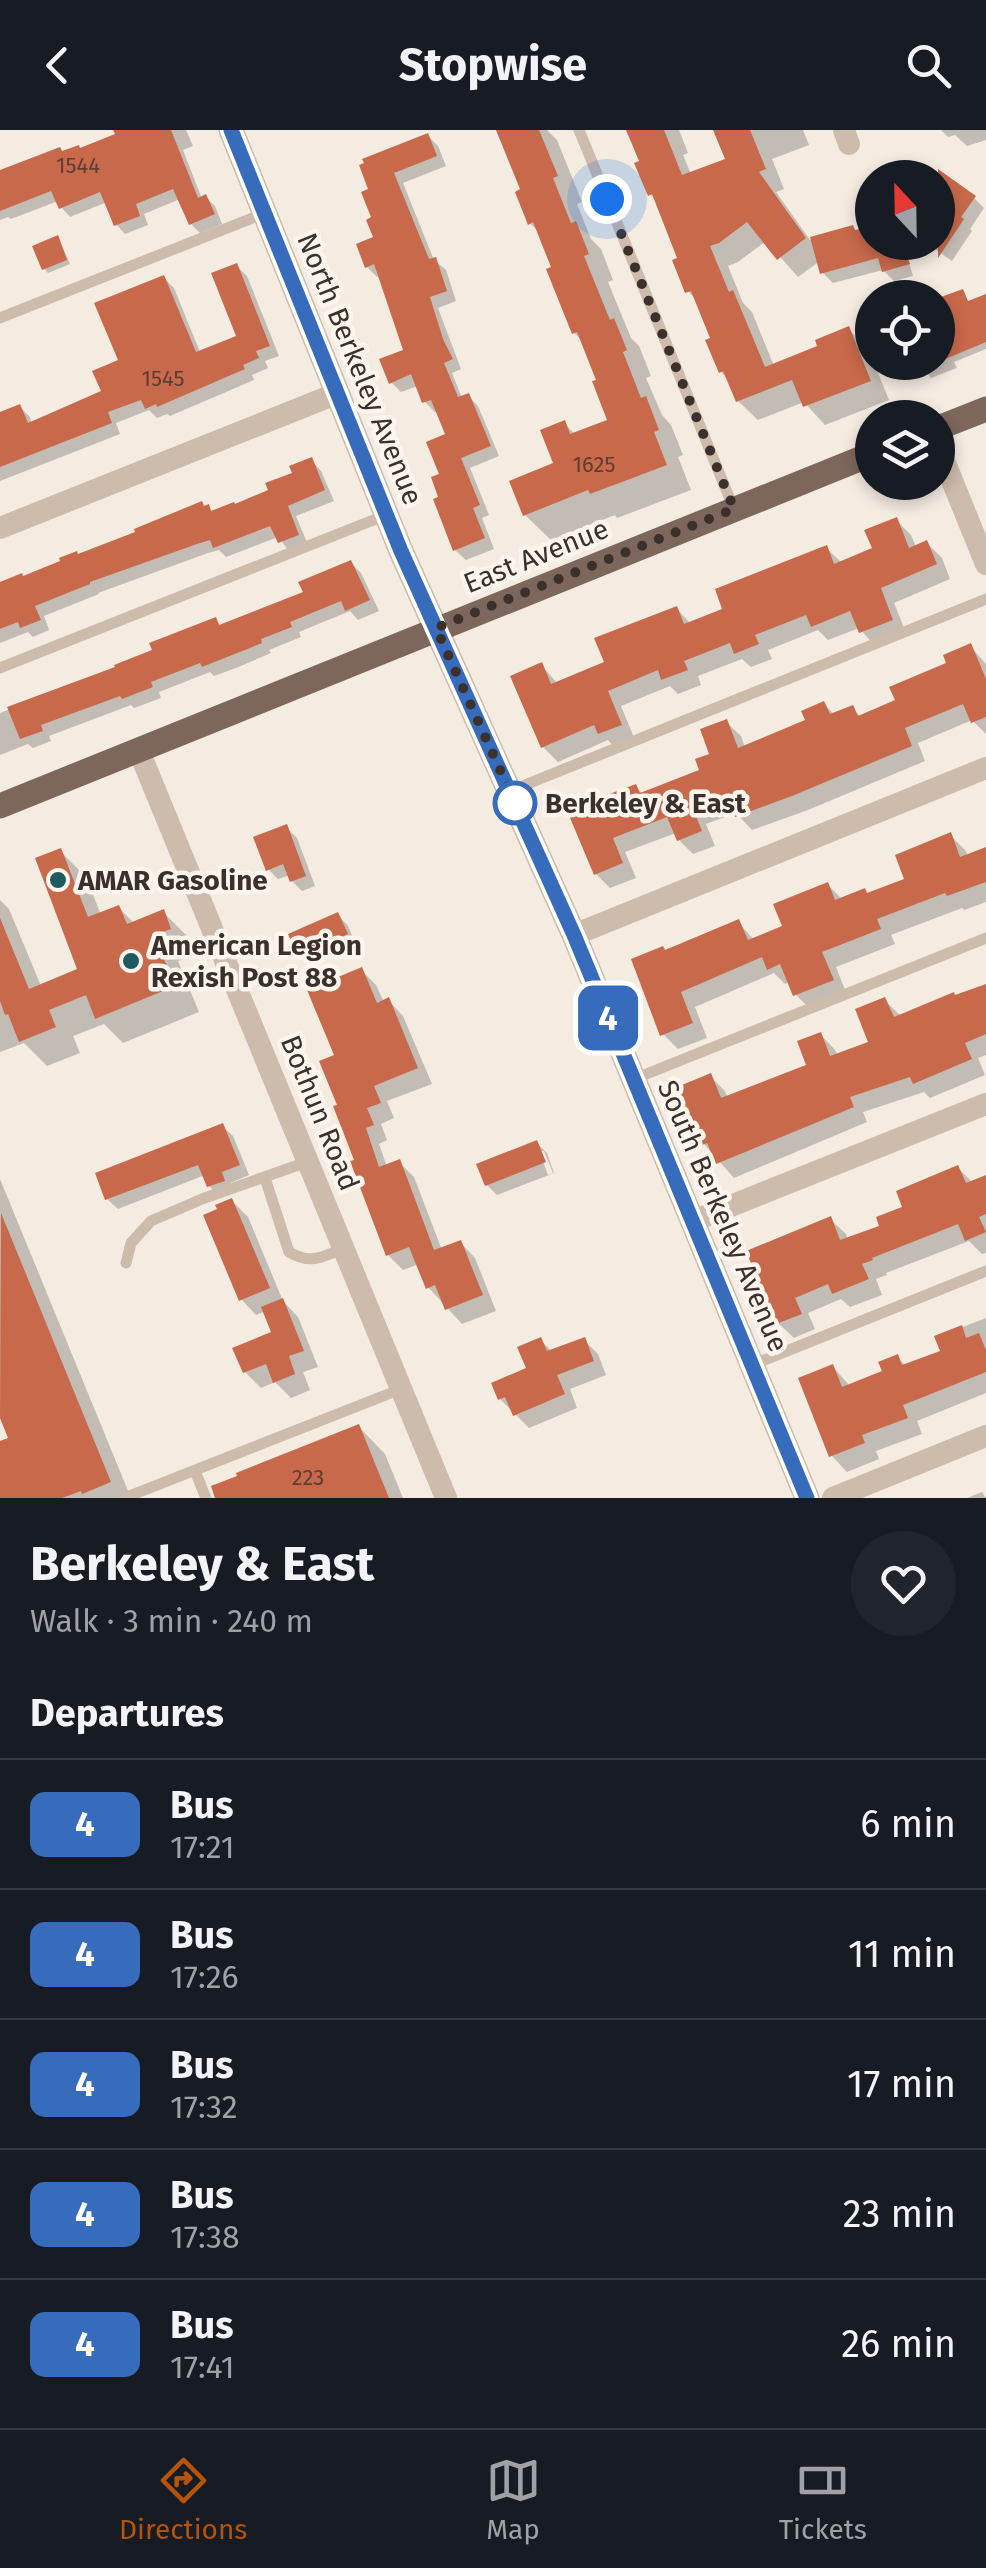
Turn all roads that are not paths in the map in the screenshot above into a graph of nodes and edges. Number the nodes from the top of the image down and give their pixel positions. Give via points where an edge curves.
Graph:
1 (231, 130) edge
2 (579, 130) edge
3 (264, 213) junction
4 (0, 318) edge
5 (338, 393) junction
6 (986, 409) edge
7 (955, 421) edge
8 (855, 461) edge
9 (955, 488) edge
10 (734, 509) junction
11 (386, 515) junction
12 (0, 528) edge
13 (986, 564) edge
14 (986, 598) edge
15 (436, 628) junction
16 (0, 668) edge
17 (139, 751) junction
18 (986, 768) edge
19 (510, 791) junction
20 (0, 806) edge
21 (574, 935) junction
22 (986, 938) edge
23 (634, 1080) junction
24 (986, 1104) edge
25 (308, 1162) junction
26 (265, 1178) junction
27 (693, 1221) junction
28 (343, 1249) junction
29 (126, 1263) dead end
30 (986, 1272) edge
31 (752, 1365) junction
32 (401, 1389) junction
33 (986, 1436) edge
34 (195, 1470) junction
35 (124, 1498) edge
36 (206, 1498) edge
37 (446, 1498) edge
38 (807, 1498) edge
39 (833, 1498) edge

1 - 3 street, North Berkeley Avenue
2 - 10 lane
3 - 4 lane
3 - 5 street, North Berkeley Avenue
5 - 11 street, North Berkeley Avenue
5 - 12 street
6 - 7 main road
8 - 10 main road, East Avenue
9 - 13 street
10 - 15 main road, East Avenue
11 - 15 street, North Berkeley Avenue
11 - 16 lane
14 - 19 lane
15 - 17 main road, East Avenue
15 - 19 street, South Berkeley Avenue
17 - 20 main road, East Avenue
17 - 25 street, Bothun Road
18 - 21 street
19 - 21 street, South Berkeley Avenue
21 - 23 street, South Berkeley Avenue
22 - 23 lane
23 - 27 street, South Berkeley Avenue
24 - 27 street
25 - 26 lane
25 - 28 street, Bothun Road
26 - 28 lane via 289,1252 311,1260
26 - 29 lane via 151,1220 131,1243
27 - 31 street, South Berkeley Avenue
28 - 32 street, Bothun Road
30 - 31 lane
31 - 38 street, South Berkeley Avenue
32 - 34 lane
32 - 37 street, Bothun Road
33 - 39 street
34 - 35 lane
34 - 36 lane

